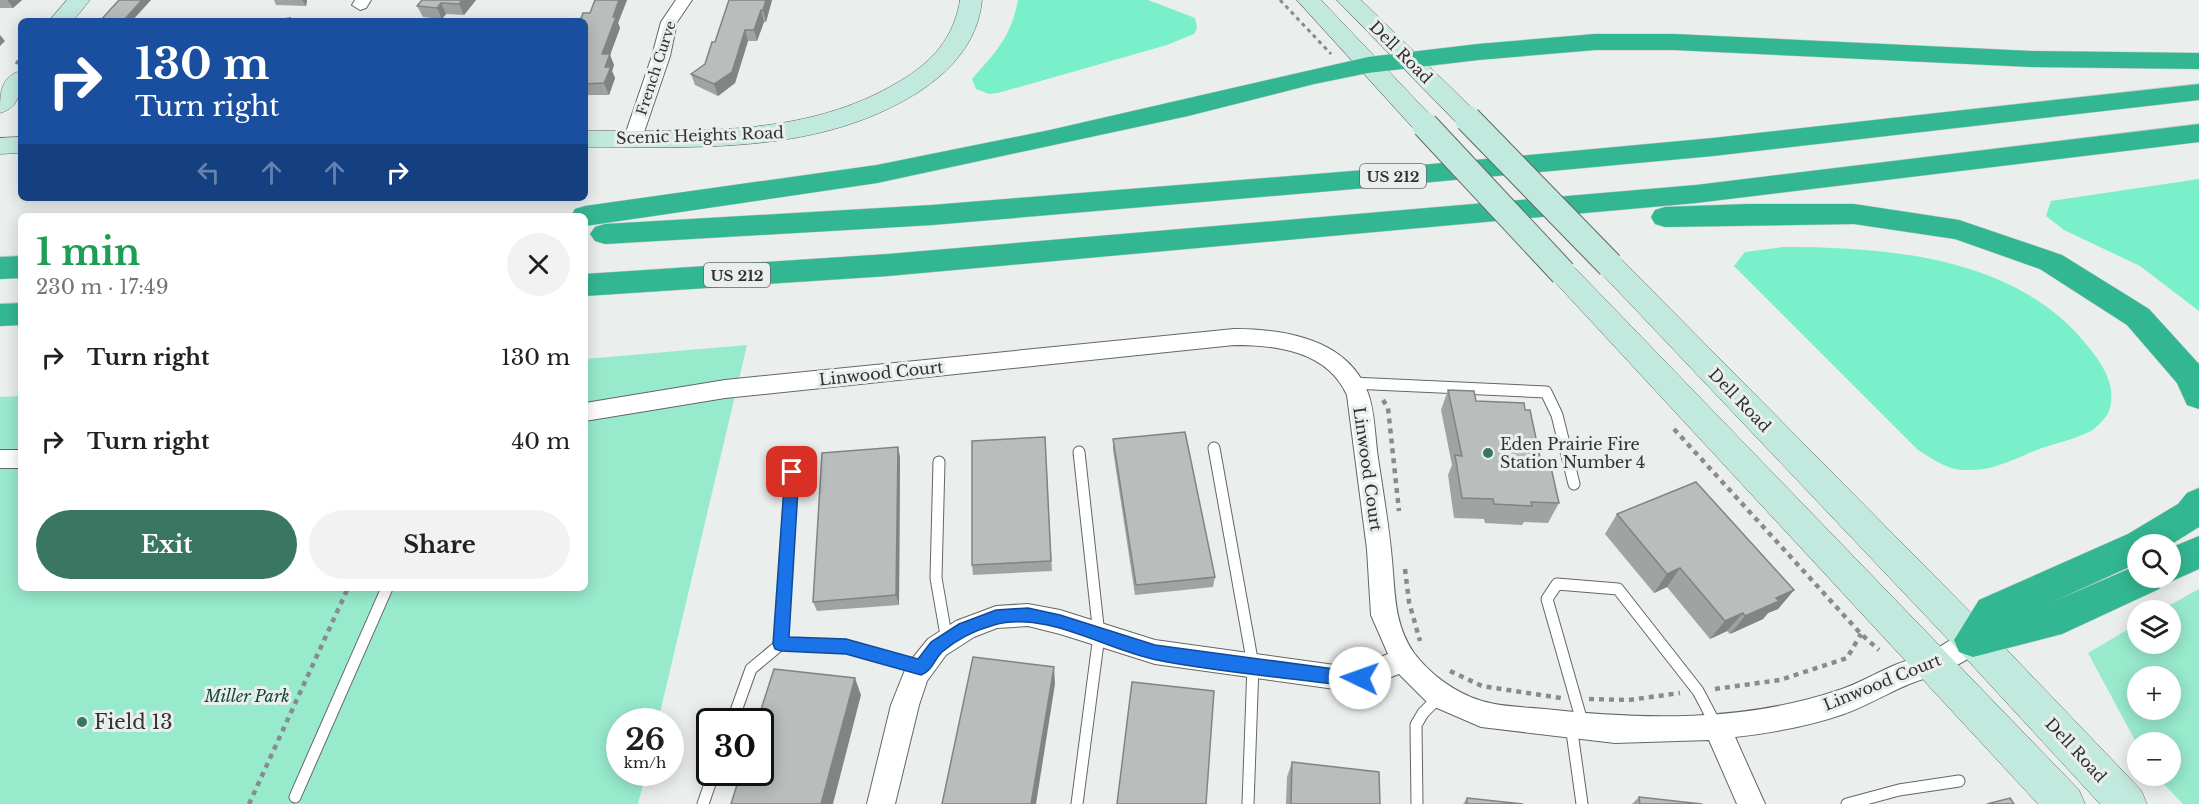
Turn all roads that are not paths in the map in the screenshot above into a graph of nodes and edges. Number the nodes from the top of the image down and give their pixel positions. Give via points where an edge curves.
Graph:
1 (79, 0) edge
2 (684, 0) edge
3 (971, 0) edge
4 (1308, 0) edge
5 (1348, 0) edge
6 (64, 18) edge
7 (2199, 61) edge
8 (1409, 62) junction
9 (1368, 65) junction
10 (18, 82) edge
11 (2199, 92) edge
12 (0, 105) edge
13 (2199, 133) edge
14 (633, 138) junction
15 (588, 139) edge
16 (18, 145) edge
17 (0, 146) edge
18 (588, 216) edge
19 (588, 235) edge
20 (888, 265) junction
21 (588, 285) edge
22 (18, 314) edge
23 (0, 315) edge
24 (1363, 383) junction
25 (2199, 396) edge
26 (588, 412) edge
27 (1214, 448) dead end
28 (1079, 452) dead end
29 (0, 459) edge
30 (18, 459) edge
31 (939, 462) dead end
32 (792, 472) dead end
33 (1574, 484) dead end
34 (2199, 503) edge
35 (2157, 534) edge
36 (2127, 550) edge
37 (2199, 552) edge
38 (2181, 561) edge
39 (2127, 587) edge
40 (386, 591) edge
41 (1098, 635) junction
42 (1973, 640) junction
43 (947, 641) junction
44 (781, 644) junction
45 (1413, 652) junction
46 (1253, 665) junction
47 (1932, 665) junction
48 (921, 668) junction
49 (1440, 696) junction
50 (737, 708) edge
51 (1577, 726) junction
52 (1717, 727) junction
53 (1959, 781) dead end
54 (709, 786) edge
55 (295, 797) dead end
56 (703, 804) edge
57 (881, 804) edge
58 (1077, 804) edge
59 (1248, 804) edge
60 (1417, 804) edge
61 (1581, 804) edge
62 (1751, 804) edge
63 (1847, 804) edge
64 (2066, 804) edge
65 (2127, 804) edge

1 - 6 main road
2 - 14 street, French Curve via 669,22
3 - 14 main road, Scenic Heights Road via 970,17 948,56 910,87 864,112 786,132
4 - 9 main road, Dell Road
5 - 8 main road, Dell Road
7 - 8 highway via 2031,59 1617,42 1478,52
8 - 9 highway
8 - 42 main road, Dell Road, bridge
9 - 18 highway via 1061,137 877,174
9 - 47 main road, Dell Road, bridge
10 - 12 main road
11 - 19 highway, US 212 via 1713,147 1389,177 932,215
13 - 20 highway, US 212 via 1696,194
14 - 15 main road, Scenic Heights Road
16 - 17 main road
20 - 21 highway, US 212
20 - 25 highway via 1080,260 1447,228 1748,214 1854,214 1959,230 2051,262 2138,317 2191,377
22 - 23 highway
24 - 26 street, Linwood Court via 1305,345 1275,337 1234,337 725,389
24 - 33 lane via 1546,392 1557,415
24 - 45 street, Linwood Court via 1358,396 1384,615 1395,644
27 - 46 lane
28 - 41 lane
29 - 30 street
31 - 43 lane via 936,578
32 - 44 lane
34 - 35 highway via 2191,514
36 - 42 highway via 1992,612
37 - 38 highway
39 - 42 highway via 2062,617
40 - 55 lane
41 - 43 street via 1028,615 996,617
41 - 46 street via 1155,652
41 - 58 lane
42 - 47 street, Linwood Court
42 - 65 main road, Dell Road
43 - 48 street via 937,647
44 - 48 lane via 846,647
44 - 50 lane via 751,669
45 - 46 street via 1360,678
45 - 49 street, Linwood Court via 1417,675
46 - 59 lane
47 - 52 street, Linwood Court via 1842,702 1772,720
47 - 64 main road, Dell Road
48 - 57 street via 905,705
49 - 51 street, Linwood Court via 1481,714
49 - 60 lane via 1416,725
51 - 52 street, Linwood Court via 1615,730
51 - 52 lane via 1577,698 1547,599 1557,584 1618,589 1698,690
51 - 61 lane
52 - 62 street
53 - 63 lane via 1899,790
54 - 56 lane

